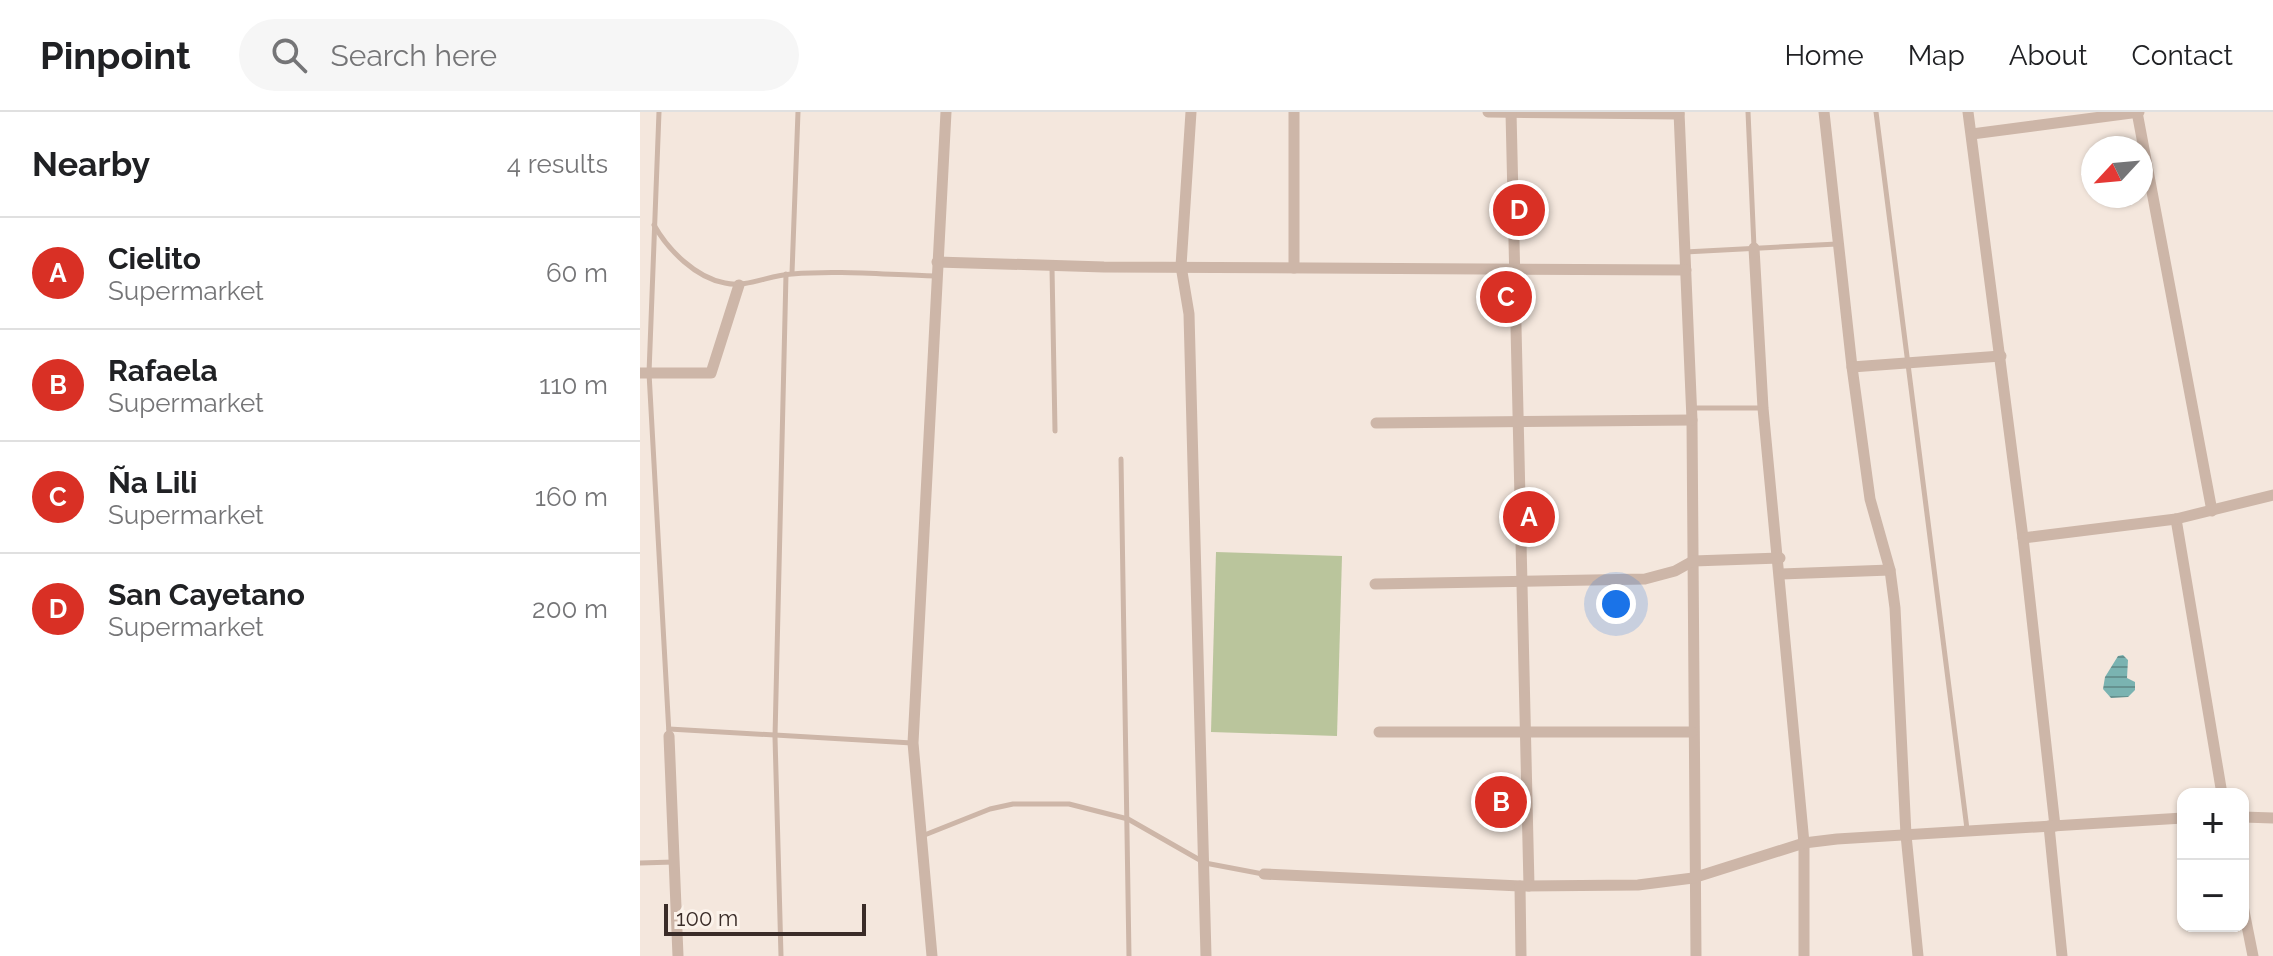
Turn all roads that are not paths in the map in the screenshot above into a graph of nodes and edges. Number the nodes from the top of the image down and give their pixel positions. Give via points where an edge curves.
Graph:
1 (659, 112) edge
2 (798, 112) edge
3 (946, 112) edge
4 (1191, 112) edge
5 (1294, 112) edge
6 (1488, 112) edge
7 (1511, 112) edge
8 (1748, 112) edge
9 (1824, 112) edge
10 (1876, 112) edge
11 (1968, 112) edge
12 (2138, 112) edge
13 (1679, 113) edge
14 (1972, 134) junction
15 (654, 225) junction
16 (1838, 244) junction
17 (1754, 248) junction
18 (1685, 252) junction
19 (937, 262) junction
20 (1052, 265) junction
21 (1181, 266) junction
22 (1294, 268) junction
23 (1515, 270) junction
24 (1686, 270) junction
25 (789, 274) junction
26 (936, 276) junction
27 (739, 285) junction
28 (2001, 356) junction
29 (1910, 363) junction
30 (1852, 367) junction
31 (644, 373) edge
32 (1763, 408) junction
33 (1691, 414) junction
34 (1376, 423) dead end
35 (1518, 423) junction
36 (1055, 431) dead end
37 (1121, 459) dead end
38 (2273, 495) edge
39 (2212, 511) junction
40 (2176, 519) junction
41 (2023, 538) junction
42 (1780, 558) junction
43 (1693, 561) junction
44 (1890, 570) junction
45 (1781, 574) junction
46 (1522, 580) junction
47 (1375, 584) dead end
48 (669, 732) junction
49 (1379, 732) dead end
50 (1525, 732) junction
51 (1692, 732) junction
52 (775, 737) junction
53 (913, 743) junction
54 (2221, 788) edge
55 (2249, 817) edge
56 (2177, 818) edge
57 (2273, 818) edge
58 (1128, 819) junction
59 (2052, 826) junction
60 (1967, 830) junction
61 (1906, 835) junction
62 (922, 836) junction
63 (1804, 843) junction
64 (674, 862) junction
65 (640, 863) edge
66 (1205, 863) junction
67 (1264, 874) joint
68 (1693, 878) junction
69 (1524, 886) junction
70 (2248, 932) edge
71 (678, 956) edge
72 (781, 956) edge
73 (932, 956) edge
74 (1129, 956) edge
75 (1206, 956) edge
76 (1521, 956) edge
77 (1696, 956) edge
78 (1804, 956) edge
79 (1918, 956) edge
80 (2062, 956) edge
81 (2253, 956) edge

1 - 15 lane
2 - 25 lane
3 - 19 street
4 - 21 street
5 - 22 street
6 - 7 street
7 - 13 street
7 - 23 street
8 - 17 lane
9 - 16 street
10 - 29 lane
11 - 14 street
12 - 14 street
12 - 39 street
13 - 18 street
14 - 28 street
15 - 27 lane via 669,248 692,267 711,280
15 - 31 lane
16 - 17 lane
16 - 30 street
17 - 18 lane
17 - 32 street
18 - 24 street
19 - 20 street
19 - 26 street
20 - 21 street
20 - 36 lane
21 - 22 street
21 - 66 street via 1189,314
22 - 23 street
23 - 24 street
23 - 35 street
24 - 33 street
25 - 26 lane
25 - 27 lane
25 - 52 lane
26 - 53 street
27 - 31 street via 711,373
28 - 29 street
28 - 41 street
29 - 30 street
29 - 60 lane
30 - 44 street via 1870,499
31 - 48 lane
32 - 33 lane
32 - 42 street
33 - 35 street
33 - 43 street
34 - 35 street
35 - 46 street
37 - 58 lane
38 - 39 street
39 - 40 street
40 - 41 street
40 - 54 street
41 - 59 street
42 - 43 street
42 - 45 street
43 - 46 street via 1645,579
43 - 51 street
44 - 45 street
44 - 61 street
45 - 63 street
46 - 47 street
46 - 50 street
48 - 52 lane
48 - 64 street
49 - 50 street
50 - 51 street
50 - 69 street
51 - 68 street
52 - 53 lane
52 - 72 lane
53 - 62 street
55 - 57 street
56 - 59 street
58 - 62 lane via 1069,804 1013,804
58 - 66 lane
58 - 74 lane
59 - 60 street
59 - 80 street
60 - 61 street
61 - 63 street
61 - 79 street
62 - 73 street
63 - 68 street
63 - 78 street
64 - 65 lane
64 - 71 street
66 - 67 lane
66 - 75 street
67 - 69 street
68 - 69 street via 1638,885
68 - 77 street
69 - 76 street
70 - 81 street

